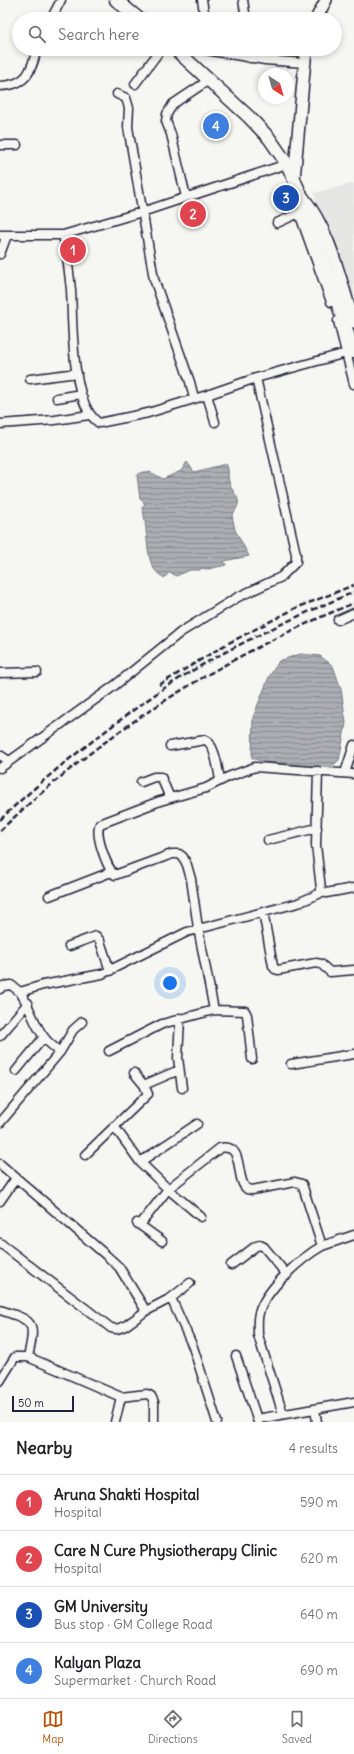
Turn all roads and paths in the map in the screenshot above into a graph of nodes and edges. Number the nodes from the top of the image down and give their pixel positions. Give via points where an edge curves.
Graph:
1 (61, 0) edge
2 (116, 0) edge
3 (202, 0) edge
4 (243, 0) edge
5 (326, 0) edge
6 (55, 12) edge
7 (131, 12) edge
8 (204, 12) dead end
9 (245, 12) edge
10 (320, 12) edge
11 (35, 56) edge
12 (156, 56) edge
13 (183, 56) edge
14 (239, 56) edge
15 (305, 56) edge
16 (250, 58) joint
17 (304, 63) junction
18 (209, 80) junction
19 (135, 84) dead end
20 (0, 86) edge
21 (117, 94) dead end
22 (17, 144) dead end
23 (0, 145) edge
24 (287, 164) junction
25 (294, 179) junction
26 (186, 197) junction
27 (303, 206) junction
28 (142, 212) junction
29 (277, 223) dead end
30 (3, 235) edge
31 (63, 235) junction
32 (0, 254) edge
33 (349, 292) edge
34 (351, 305) edge
35 (354, 322) edge
36 (350, 352) edge
37 (77, 374) junction
38 (256, 378) junction
39 (30, 379) dead end
40 (354, 384) edge
41 (81, 394) junction
42 (207, 395) junction
43 (57, 398) dead end
44 (194, 398) junction
45 (89, 415) junction
46 (214, 422) dead end
47 (0, 424) edge
48 (354, 613) edge
49 (338, 620) dead end
50 (37, 672) dead end
51 (0, 673) edge
52 (354, 745) edge
53 (170, 746) dead end
54 (0, 755) edge
55 (9, 760) junction
56 (0, 768) edge
57 (318, 771) junction
58 (345, 773) junction
59 (354, 774) edge
60 (220, 780) junction
61 (141, 782) dead end
62 (170, 798) junction
63 (317, 828) junction
64 (268, 840) dead end
65 (111, 872) junction
66 (354, 888) edge
67 (323, 892) junction
68 (49, 896) dead end
69 (263, 912) junction
70 (198, 928) junction
71 (69, 946) dead end
72 (354, 970) edge
73 (110, 971) junction
74 (0, 989) edge
75 (20, 992) junction
76 (28, 1003) junction
77 (214, 1010) junction
78 (180, 1018) junction
79 (82, 1022) dead end
80 (0, 1036) edge
81 (44, 1037) junction
82 (109, 1051) dead end
83 (60, 1052) junction
84 (354, 1054) edge
85 (252, 1058) dead end
86 (291, 1064) dead end
87 (179, 1070) junction
88 (16, 1071) dead end
89 (134, 1073) dead end
90 (144, 1085) junction
91 (182, 1088) dead end
92 (0, 1121) edge
93 (197, 1124) dead end
94 (114, 1126) junction
95 (85, 1155) dead end
96 (140, 1162) junction
97 (0, 1164) edge
98 (16, 1178) junction
99 (168, 1189) junction
100 (0, 1201) edge
101 (201, 1218) dead end
102 (354, 1235) edge
103 (162, 1241) dead end
104 (0, 1243) edge
105 (322, 1246) junction
106 (231, 1264) dead end
107 (287, 1275) junction
108 (190, 1283) dead end
109 (171, 1298) junction
110 (0, 1310) edge
111 (146, 1311) junction
112 (236, 1356) dead end
113 (28, 1357) junction
114 (2, 1370) edge
115 (0, 1381) edge
116 (121, 1397) junction
117 (354, 1402) edge
118 (315, 1409) junction
119 (283, 1414) junction
120 (258, 1420) edge
121 (115, 1422) edge
122 (154, 1422) edge
123 (217, 1422) edge
124 (317, 1422) edge

1 - 6 street
2 - 7 main road
3 - 8 street
4 - 9 street
5 - 10 street
11 - 20 street via 26,78
12 - 19 street
13 - 18 main road
14 - 16 street
15 - 17 street
16 - 17 street
17 - 25 street
18 - 24 main road via 269,138
18 - 26 street via 173,104 167,114 166,121
21 - 28 street via 126,98 129,108 128,127
22 - 23 street
24 - 25 main road
24 - 26 street
25 - 27 main road
26 - 28 street
27 - 29 street
27 - 33 street via 315,212
27 - 36 main road
28 - 31 street
28 - 44 street via 154,279
30 - 31 street
30 - 32 street
31 - 37 street via 71,290 71,331
33 - 34 street
34 - 35 street
36 - 38 street
36 - 40 street
37 - 39 street
37 - 41 street
38 - 42 street
38 - 55 street via 296,562 281,577 238,597 181,632 114,686
41 - 43 street
41 - 45 street
42 - 44 street
42 - 46 street
44 - 45 street via 148,413 101,424
45 - 47 street
48 - 49 street
50 - 51 street
52 - 58 street
53 - 60 street via 208,741 212,747
54 - 55 street
55 - 56 street
57 - 58 street
57 - 60 street via 255,767
57 - 63 street
58 - 59 street
60 - 62 street via 199,790
61 - 62 street via 161,777
62 - 65 street via 100,824 98,832
63 - 64 street
63 - 67 street via 319,879
65 - 68 street
65 - 70 street via 120,875 172,854 179,854 189,871
66 - 67 street
67 - 69 street via 298,903
69 - 70 street
69 - 72 street via 275,969 321,964 330,972
70 - 73 street
70 - 77 street
71 - 73 street via 96,936
73 - 75 street
74 - 75 street via 11,985
75 - 76 street
76 - 80 street
76 - 81 street
77 - 78 street
77 - 85 street via 245,1011 248,1015
78 - 82 street via 162,1024
78 - 87 street
79 - 83 street
81 - 83 street
81 - 88 street
83 - 92 street
84 - 86 street
87 - 90 street
87 - 91 street
89 - 90 street
90 - 94 street via 148,1094
93 - 96 street
94 - 95 street
94 - 96 street
96 - 99 street
97 - 98 street
98 - 100 street
98 - 111 street via 111,1260 124,1275
99 - 101 street
99 - 103 street via 139,1224
99 - 105 street via 220,1148 231,1149 237,1158 243,1184 247,1189 295,1182 302,1184
102 - 105 street
104 - 111 street via 111,1328 125,1326
105 - 107 street
106 - 107 street via 260,1245
107 - 119 street via 269,1296 260,1312 258,1323 258,1335
108 - 109 street
109 - 111 street
109 - 123 street via 193,1347
110 - 113 street via 24,1318 32,1329
112 - 120 street
113 - 114 street via 15,1356
113 - 116 street
114 - 115 street
116 - 121 street
116 - 122 street via 148,1394 154,1398
117 - 118 street
118 - 119 street
118 - 124 street
119 - 120 street

